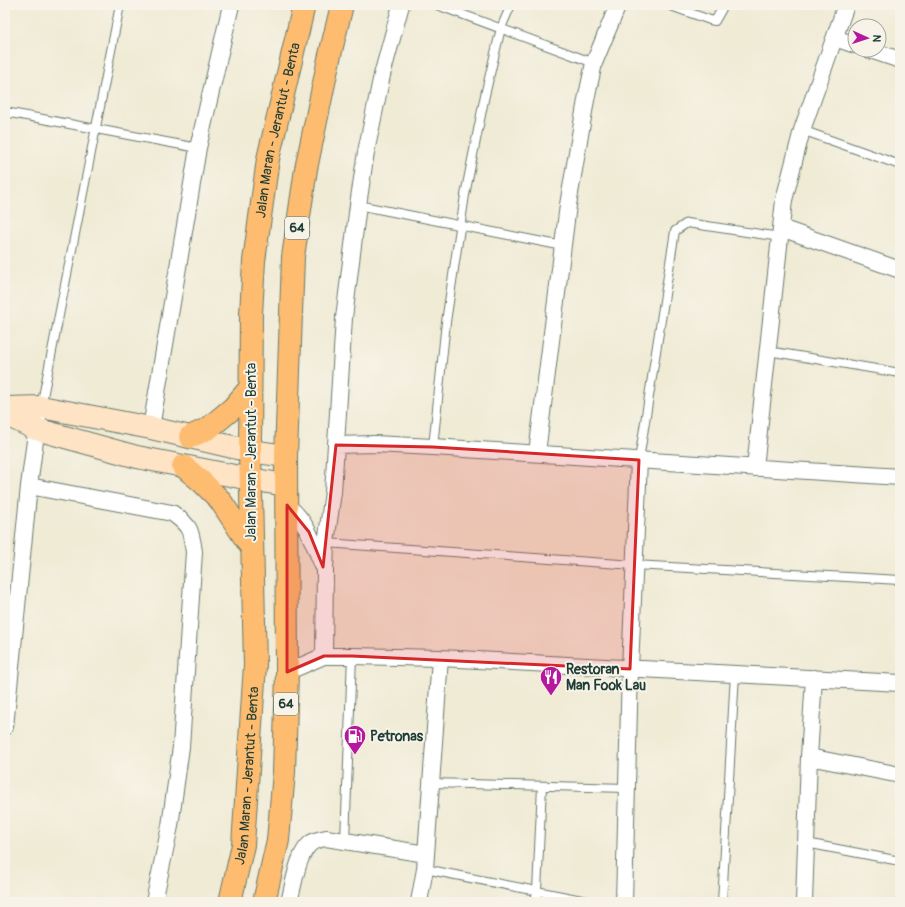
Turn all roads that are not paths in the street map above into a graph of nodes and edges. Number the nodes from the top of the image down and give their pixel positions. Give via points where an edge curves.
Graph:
1 (120, 5) edge
2 (231, 5) edge
3 (304, 5) edge
4 (342, 5) edge
5 (402, 5) edge
6 (437, 5) edge
7 (511, 5) edge
8 (618, 5) edge
9 (668, 5) edge
10 (724, 5) edge
11 (846, 5) edge
12 (501, 28) junction
13 (835, 38) junction
14 (847, 42) edge
15 (887, 56) edge
16 (900, 60) edge
17 (594, 63) junction
18 (5, 112) edge
19 (97, 128) junction
20 (802, 130) junction
21 (198, 148) junction
22 (900, 165) edge
23 (358, 205) junction
24 (461, 225) junction
25 (780, 232) junction
26 (563, 246) junction
27 (900, 270) edge
28 (768, 351) junction
29 (900, 372) edge
30 (250, 388) junction
31 (41, 407) junction
32 (5, 408) edge
33 (5, 414) edge
34 (151, 428) junction
35 (36, 429) junction
36 (190, 437) junction
37 (336, 445) junction
38 (432, 447) junction
39 (250, 450) junction
40 (537, 453) junction
41 (286, 456) junction
42 (639, 460) junction
43 (183, 466) junction
44 (755, 468) junction
45 (900, 477) edge
46 (250, 479) junction
47 (30, 486) junction
48 (286, 495) junction
49 (326, 543) junction
50 (252, 548) junction
51 (634, 565) junction
52 (325, 571) junction
53 (900, 580) edge
54 (324, 656) junction
55 (352, 656) junction
56 (440, 658) junction
57 (8, 665) edge
58 (630, 669) junction
59 (287, 672) junction
60 (735, 674) junction
61 (814, 678) junction
62 (900, 683) edge
63 (5, 727) edge
64 (809, 758) junction
65 (900, 775) edge
66 (431, 783) junction
67 (542, 786) junction
68 (627, 788) junction
69 (345, 841) junction
70 (806, 843) junction
71 (900, 860) edge
72 (425, 861) junction
73 (537, 891) junction
74 (154, 902) edge
75 (230, 902) edge
76 (264, 902) edge
77 (290, 902) edge
78 (420, 902) edge
79 (535, 902) edge
80 (592, 902) edge
81 (624, 902) edge
82 (722, 902) edge
83 (804, 902) edge

1 - 19 lane
2 - 21 street
3 - 30 main road, Jalan Maran - Jerantut - Benta / 64 via 268,159 254,261
4 - 41 main road, 64 via 306,169 293,257
5 - 23 street via 382,75
6 - 12 lane
7 - 12 lane
8 - 17 street
9 - 10 lane via 715,21
11 - 13 street
12 - 17 lane
12 - 24 lane via 478,125
13 - 14 street
13 - 20 street
15 - 16 street
17 - 26 street
18 - 19 lane
19 - 21 lane
19 - 31 lane
20 - 22 lane
20 - 25 street via 784,200
21 - 34 street
23 - 24 lane
23 - 37 street via 344,318
24 - 26 lane
24 - 38 lane via 446,322
25 - 27 street
25 - 28 street
25 - 42 lane via 687,223 675,231
26 - 40 street
28 - 29 lane
28 - 44 street
30 - 36 main road via 233,408 209,428
30 - 39 main road, Jalan Maran - Jerantut - Benta / 64
31 - 32 street
31 - 34 street
31 - 35 street
33 - 35 street
34 - 36 street
35 - 43 street via 137,457
35 - 47 street
36 - 39 street
37 - 38 street
37 - 49 street
38 - 40 street
39 - 41 street
39 - 46 main road, Jalan Maran - Jerantut - Benta / 64
40 - 42 street
41 - 48 main road, 64
42 - 44 street
42 - 51 street
43 - 46 street
43 - 50 main road via 220,500
44 - 45 street
46 - 48 street
46 - 50 main road, Jalan Maran - Jerantut - Benta / 64
47 - 57 street
47 - 74 street via 172,513 185,522 192,535 194,552 182,747 170,826
48 - 52 street via 309,532
48 - 59 main road, 64
49 - 51 lane
49 - 52 street
50 - 75 main road, Jalan Maran - Jerantut - Benta / 64 via 255,666 243,845
51 - 53 lane
51 - 58 street
52 - 54 street
54 - 55 street
54 - 59 street
55 - 56 street
55 - 69 lane
56 - 58 street
56 - 66 street
57 - 63 street
58 - 60 street
58 - 68 street
59 - 76 main road, 64 via 284,772 278,840
60 - 61 street
60 - 82 lane
61 - 62 street
61 - 64 street
64 - 65 street
64 - 70 street
66 - 67 lane
66 - 72 street
67 - 68 lane
67 - 73 lane
68 - 81 street
69 - 72 street
69 - 77 street via 326,838 312,842 304,850
70 - 71 lane
70 - 83 street
72 - 73 lane
72 - 78 street
73 - 79 lane
73 - 80 lane

